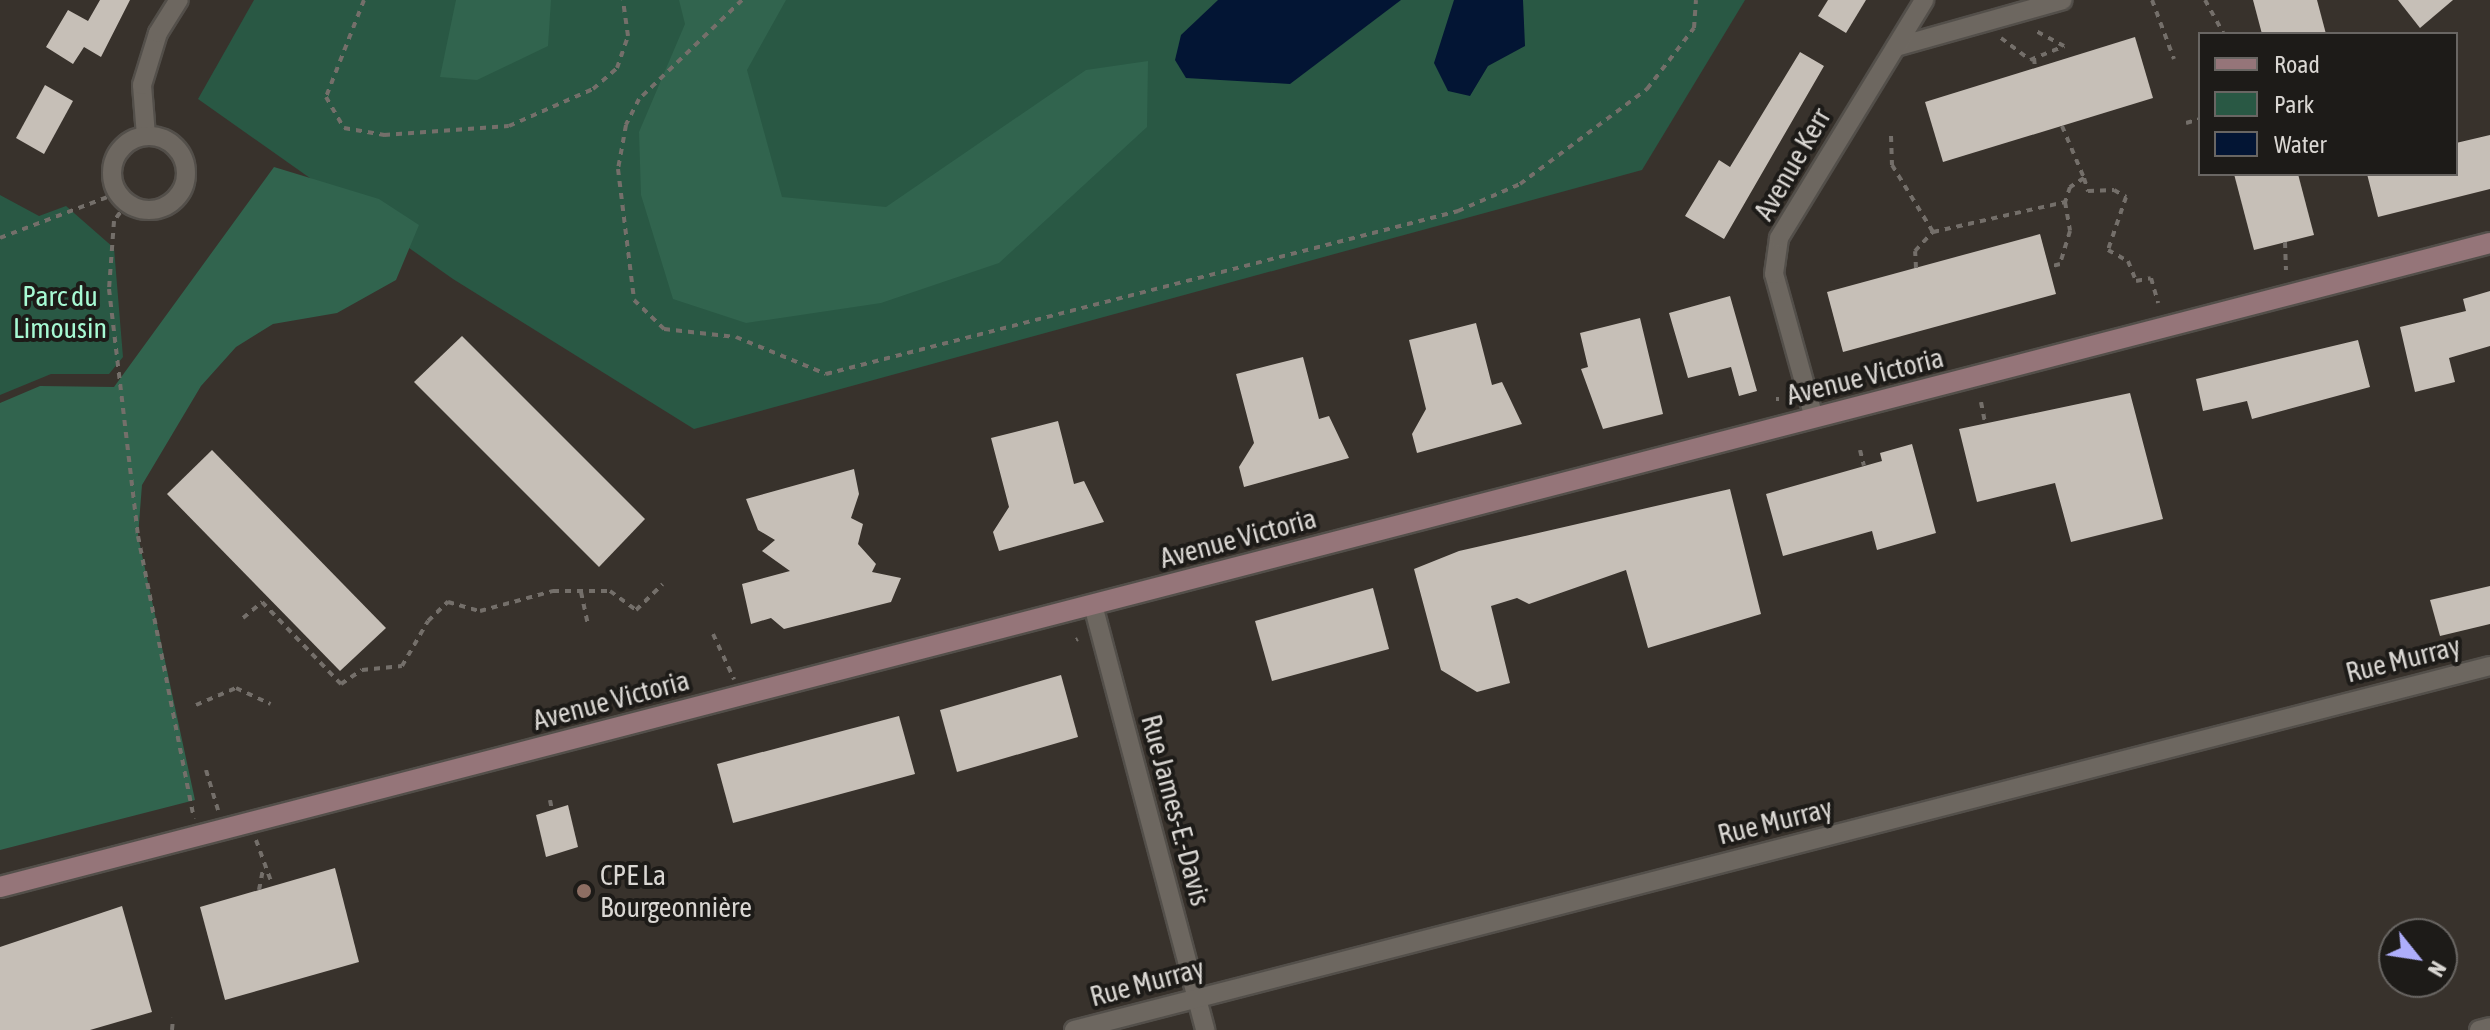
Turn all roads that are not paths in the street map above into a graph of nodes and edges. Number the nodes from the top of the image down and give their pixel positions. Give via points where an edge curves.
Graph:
1 (179, 0) edge
2 (1924, 0) edge
3 (2063, 0) edge
4 (1896, 47) junction
5 (146, 136) junction
6 (2490, 243) edge
7 (1814, 418) junction
8 (1093, 605) junction
9 (2490, 666) edge
10 (0, 887) edge
11 (1197, 998) junction
12 (2490, 1027) edge
13 (1074, 1030) edge
14 (1205, 1030) edge
15 (2479, 1030) edge

1 - 5 street via 158,33 142,85
2 - 4 street, Avenue Kerr
3 - 4 street
4 - 7 street, Avenue Kerr via 1779,238 1774,274
5 - 5 street via 116,157 123,198 163,207 185,182 178,149
6 - 7 street, Avenue Victoria
7 - 8 street, Avenue Victoria
8 - 10 street, Avenue Victoria
8 - 11 street, Rue James-E.-Davis
9 - 11 street, Rue Murray
11 - 13 street, Rue Murray
11 - 14 street, Rue James-E.-Davis
12 - 15 street

